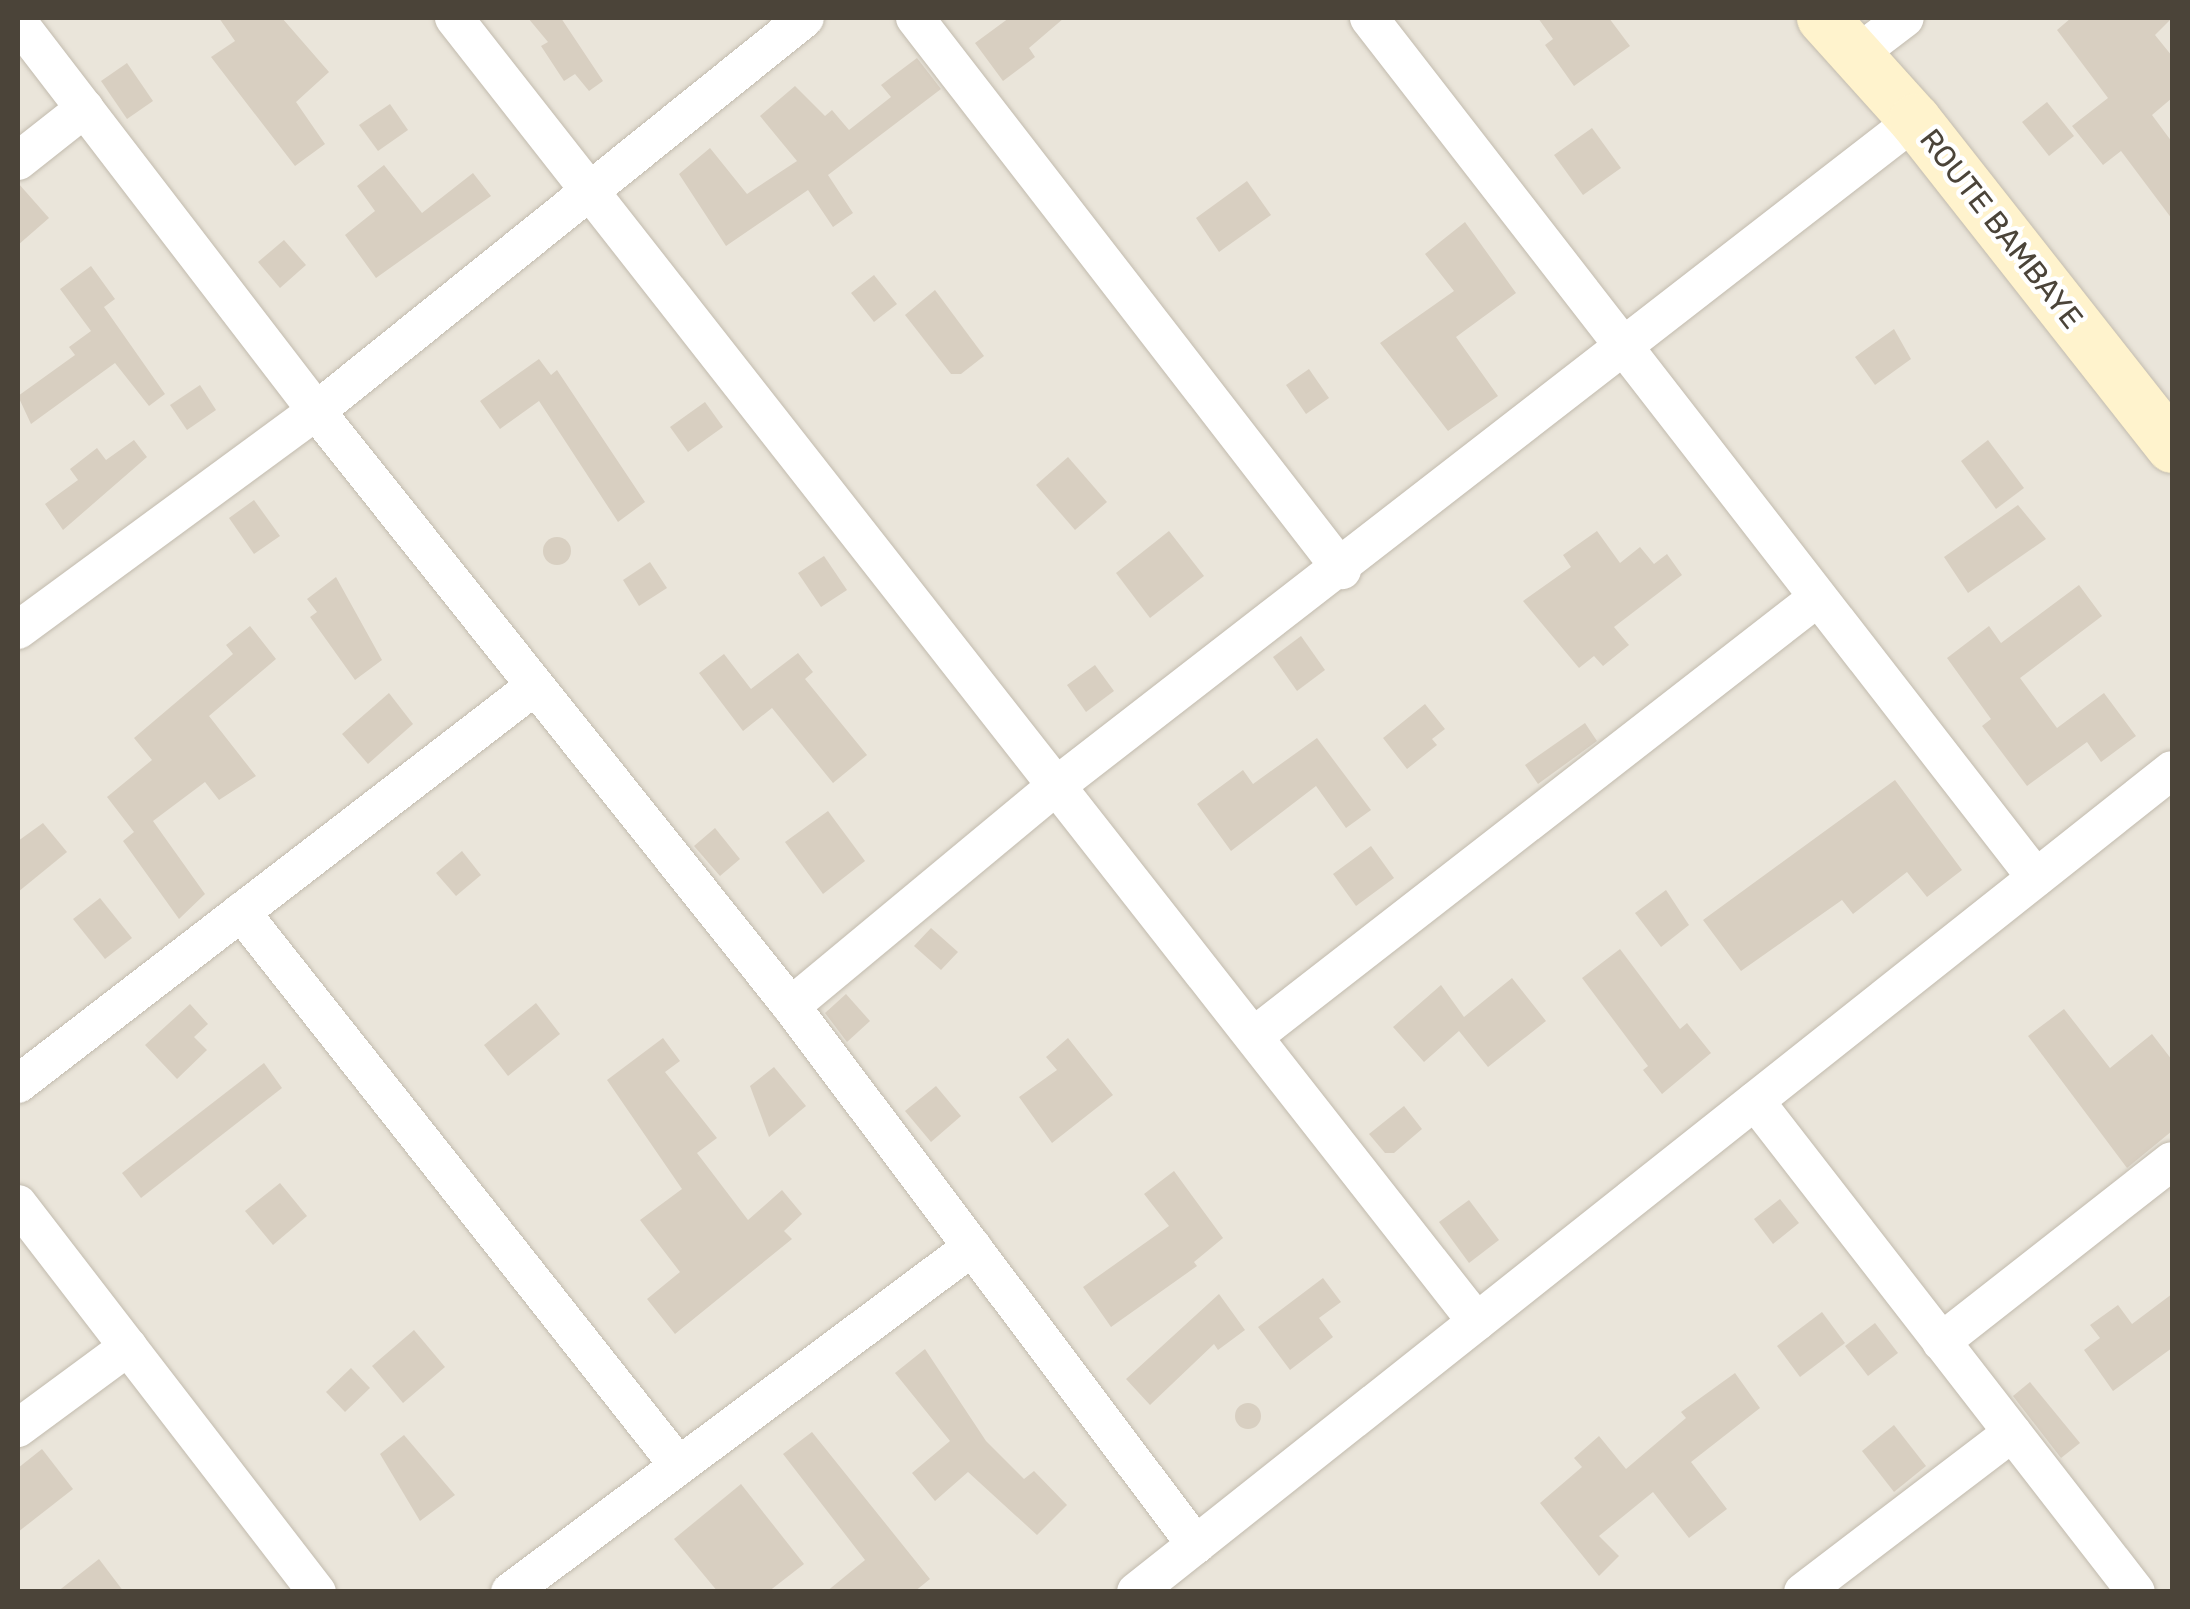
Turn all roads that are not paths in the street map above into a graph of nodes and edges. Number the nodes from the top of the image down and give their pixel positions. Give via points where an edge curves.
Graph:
1 (454, 18) edge
2 (805, 18) edge
3 (915, 18) edge
4 (1368, 18) edge
5 (1905, 18) edge
6 (23, 22) edge
7 (1840, 36) edge
8 (85, 108) junction
9 (1915, 120) junction
10 (18, 160) edge
11 (588, 191) junction
12 (1624, 348) junction
13 (316, 410) junction
14 (2172, 448) edge
15 (1342, 570) junction
16 (1817, 598) junction
17 (18, 630) edge
18 (535, 686) junction
19 (2172, 770) edge
20 (1056, 786) junction
21 (2036, 878) junction
22 (241, 912) junction
23 (791, 1006) junction
24 (1254, 1036) junction
25 (18, 1084) edge
26 (1754, 1101) junction
27 (2172, 1161) edge
28 (18, 1204) edge
29 (972, 1247) junction
30 (1476, 1322) junction
31 (1941, 1342) junction
32 (128, 1346) junction
33 (18, 1428) edge
34 (2012, 1432) junction
35 (679, 1466) junction
36 (1196, 1544) junction
37 (317, 1592) edge
38 (510, 1592) edge
39 (1136, 1592) edge
40 (1804, 1592) edge
41 (2136, 1592) edge

1 - 11 street
2 - 11 street
3 - 15 street
4 - 12 street
5 - 7 street
6 - 8 street
7 - 9 street, ROUTE BAMBAYE
8 - 10 street
8 - 13 street
9 - 12 street
9 - 14 street, ROUTE BAMBAYE
11 - 13 street
11 - 20 street
12 - 15 street
12 - 16 street
13 - 17 street
13 - 18 street
15 - 20 street
16 - 21 street
16 - 24 street
18 - 22 street
18 - 23 street
19 - 21 street
20 - 23 street
20 - 24 street
21 - 26 street
22 - 25 street
22 - 35 street
23 - 29 street
24 - 30 street
26 - 30 street
26 - 31 street
27 - 31 street
28 - 32 street
29 - 35 street
29 - 36 street
30 - 36 street
31 - 34 street
32 - 33 street
32 - 37 street
34 - 40 street
34 - 41 street
35 - 38 street
36 - 39 street

